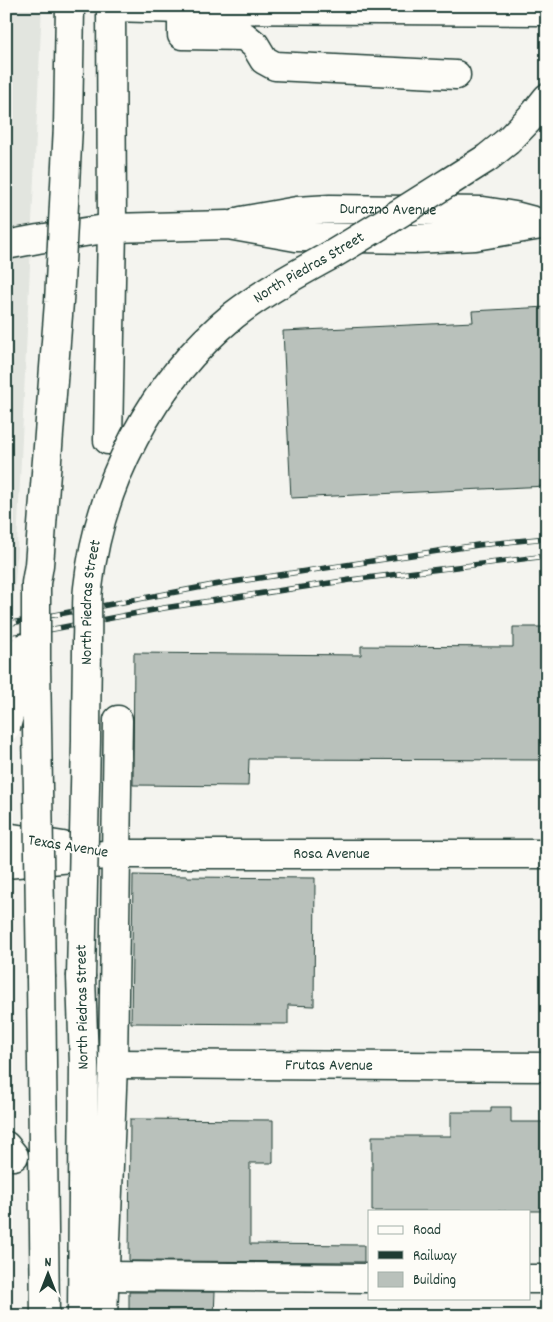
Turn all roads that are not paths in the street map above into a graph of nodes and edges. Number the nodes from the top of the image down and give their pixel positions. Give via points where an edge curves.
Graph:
1 (70, 6) edge
2 (111, 7) edge
3 (182, 9) junction
4 (540, 11) dead end
5 (456, 76) dead end
6 (547, 98) edge
7 (547, 224) edge
8 (112, 228) junction
9 (6, 245) edge
10 (108, 440) dead end
11 (36, 582) junction
12 (118, 720) dead end
13 (6, 727) edge
14 (6, 837) edge
15 (116, 854) junction
16 (547, 854) edge
17 (6, 864) edge
18 (113, 1064) junction
19 (547, 1067) edge
20 (103, 1276) junction
21 (368, 1278) edge
22 (530, 1279) edge
23 (547, 1279) edge
24 (45, 1316) edge
25 (82, 1316) edge
26 (103, 1316) edge

1 - 11 main road, bridge via 59,302
2 - 3 main road
2 - 8 main road
3 - 4 main road
3 - 5 main road via 182,35 244,36 264,60 275,66
6 - 25 main road, North Piedras Street, bridge via 508,141 487,158 273,287 234,316 194,354 164,389 139,428 113,483 96,542 88,590 81,977 84,1064
7 - 8 main road, Durazno Avenue via 475,236 414,239 296,237 228,225
8 - 9 main road, Durazno Avenue
8 - 10 main road
11 - 13 main road, bridge via 19,679
11 - 24 main road, bridge
12 - 15 main road, North Piedras Street
14 - 15 main road, Texas Avenue
15 - 16 main road, Rosa Avenue
15 - 17 main road, Texas Avenue
15 - 18 main road, North Piedras Street
18 - 19 main road, Frutas Avenue
18 - 20 main road, North Piedras Street
20 - 21 main road
20 - 26 main road, North Piedras Street
22 - 23 main road

